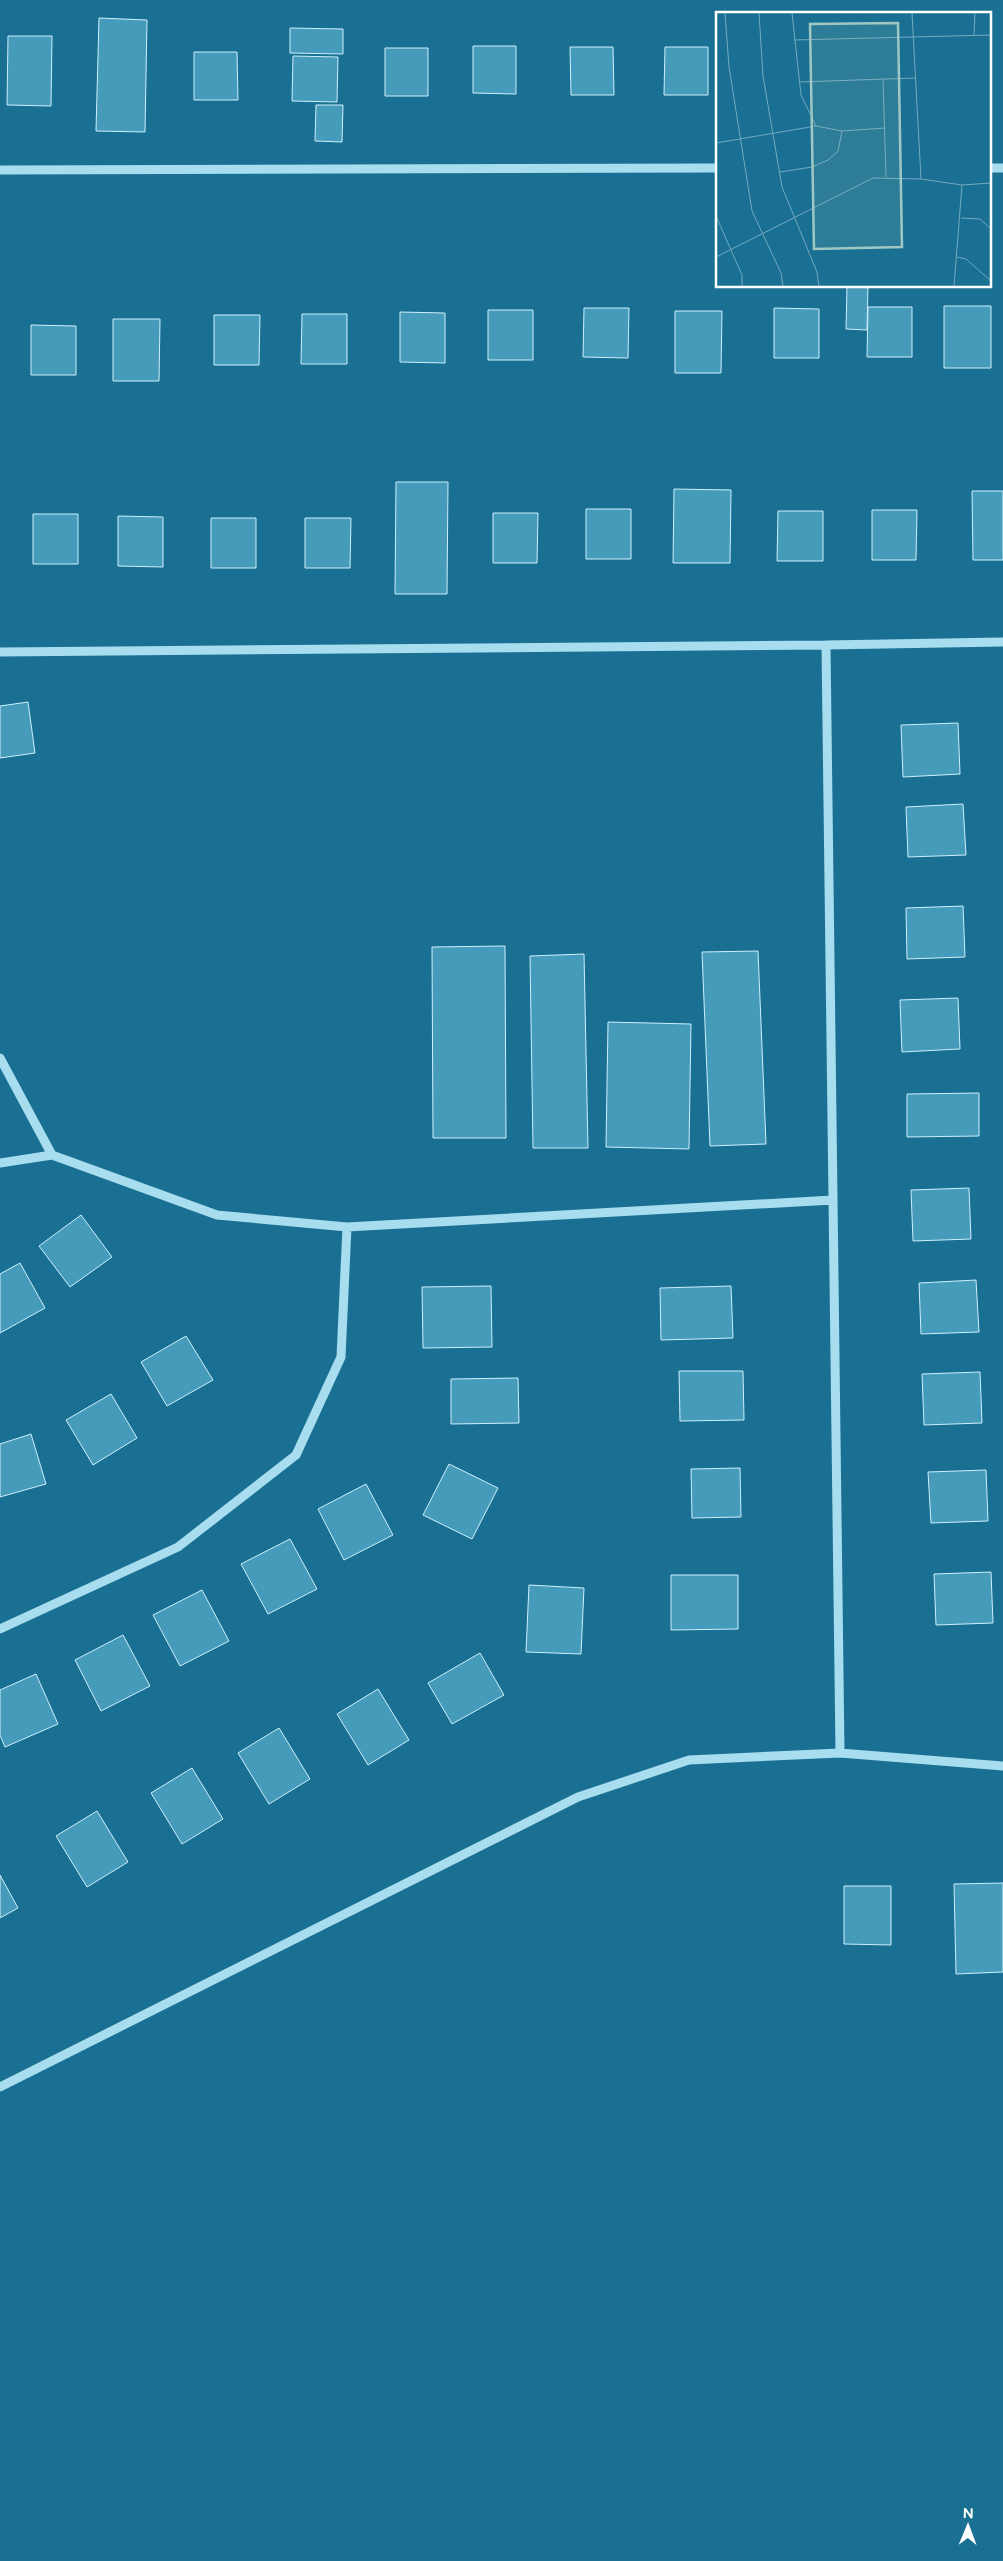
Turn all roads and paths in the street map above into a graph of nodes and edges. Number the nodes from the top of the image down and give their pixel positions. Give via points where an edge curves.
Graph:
1 (716, 168) edge
2 (990, 168) edge
3 (1003, 168) edge
4 (0, 170) edge
5 (1003, 642) edge
6 (826, 646) junction
7 (0, 652) edge
8 (0, 1058) edge
9 (52, 1155) junction
10 (0, 1163) edge
11 (833, 1200) junction
12 (348, 1228) junction
13 (0, 1629) edge
14 (840, 1753) junction
15 (1003, 1766) edge
16 (0, 2087) edge

1 - 4 street
2 - 3 street
5 - 6 street
6 - 7 street
6 - 11 street
8 - 9 street
9 - 10 street
9 - 12 street via 217,1216
11 - 12 street
11 - 14 street
12 - 13 street via 341,1356 296,1455 178,1547
14 - 15 street
14 - 16 street via 689,1760 578,1797

